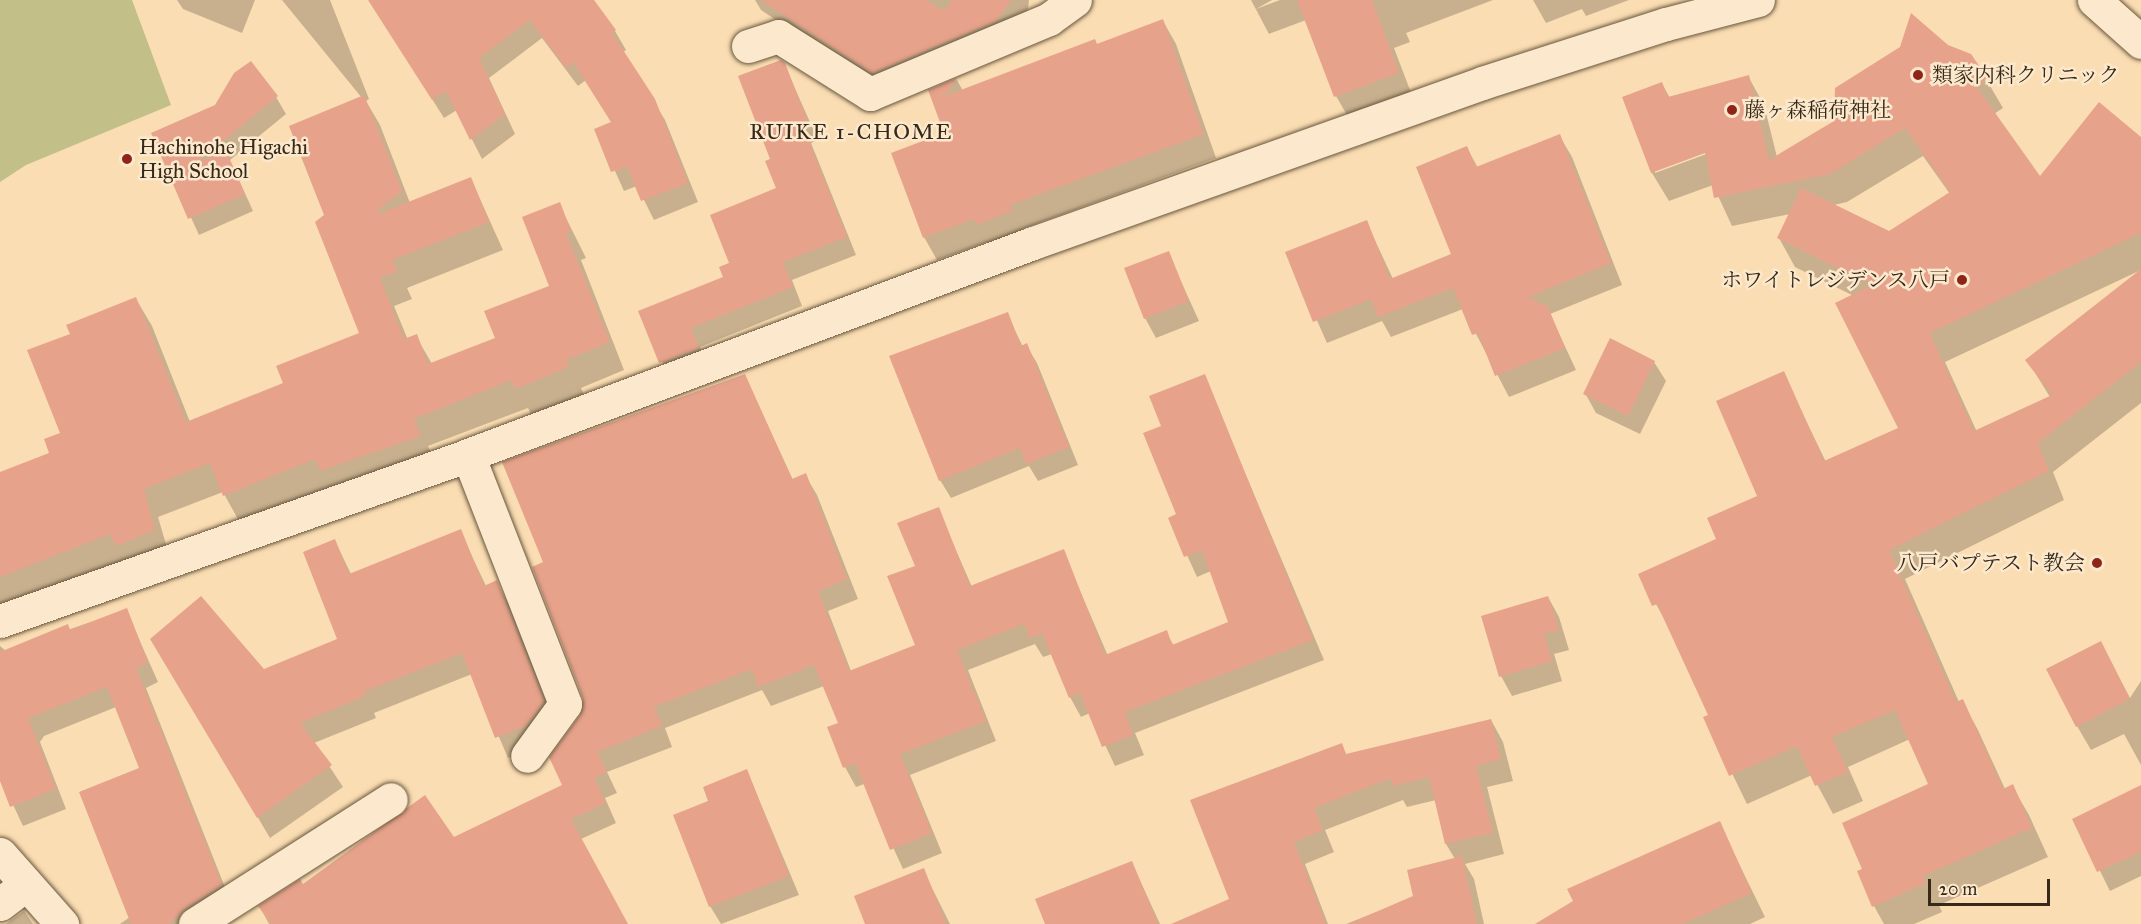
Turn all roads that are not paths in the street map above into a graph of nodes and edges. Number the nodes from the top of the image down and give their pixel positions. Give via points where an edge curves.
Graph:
1 (1075, 0) edge
2 (1758, 0) edge
3 (2094, 0) edge
4 (2141, 42) edge
5 (748, 46) dead end
6 (468, 455) junction
7 (0, 621) edge
8 (527, 756) dead end
9 (391, 800) dead end
10 (0, 854) edge
11 (26, 885) junction
12 (0, 904) edge
13 (63, 924) edge
14 (195, 924) edge

1 - 5 street via 1049,19 870,94 778,36
2 - 6 street via 1666,24 1482,83 1022,247
3 - 4 street
6 - 7 street
6 - 8 street via 565,704
9 - 14 street
10 - 11 street
11 - 12 street
11 - 13 street

